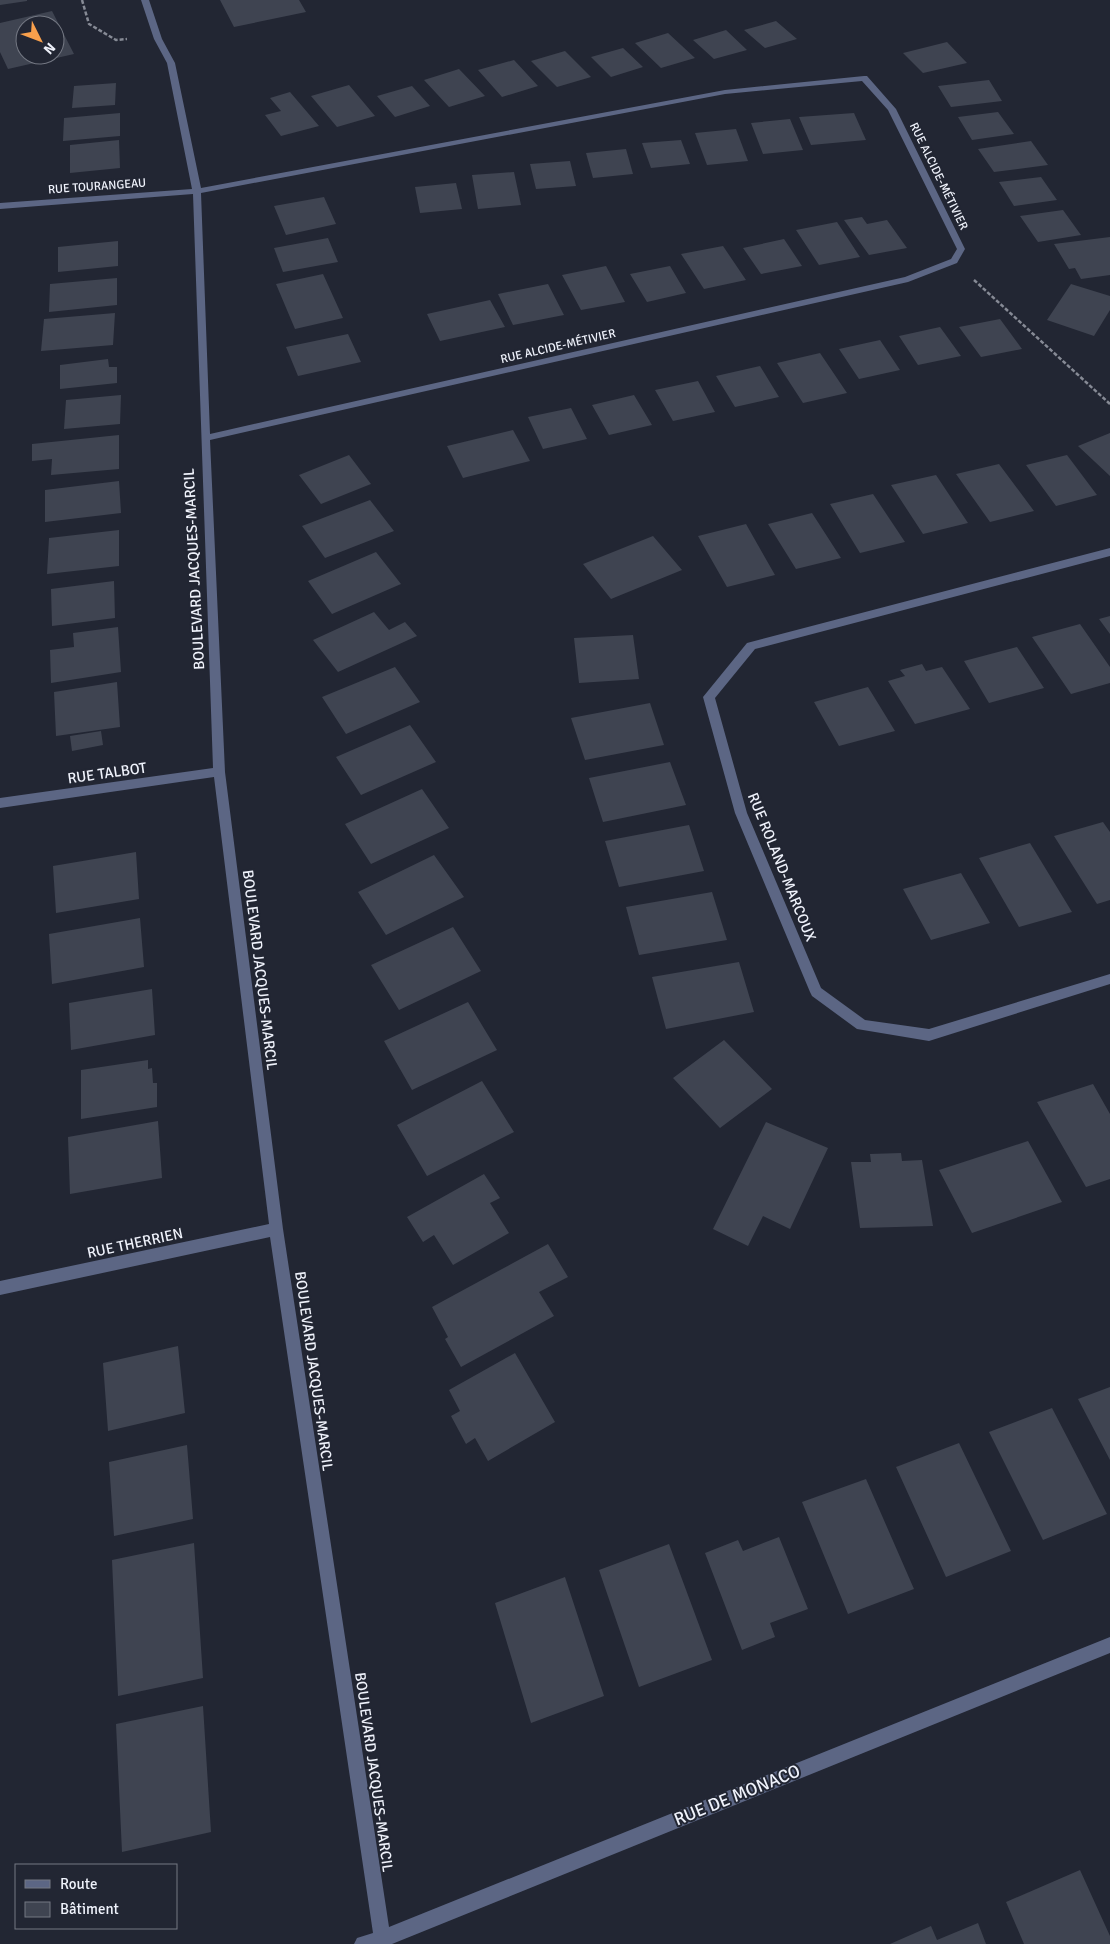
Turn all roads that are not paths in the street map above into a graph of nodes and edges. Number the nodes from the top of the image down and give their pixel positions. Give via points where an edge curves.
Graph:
1 (145, 0) edge
2 (197, 191) junction
3 (0, 206) edge
4 (205, 438) junction
5 (1110, 552) edge
6 (219, 772) junction
7 (0, 803) edge
8 (1110, 979) edge
9 (276, 1229) junction
10 (0, 1288) edge
11 (1110, 1645) edge
12 (382, 1942) edge
13 (363, 1944) edge

1 - 2 street, BOULEVARD JACQUES-MARCIL via 158,39 171,63
2 - 3 street, RUE TOURANGEAU
2 - 4 street, BOULEVARD JACQUES-MARCIL
2 - 4 street, RUE ALCIDE-MÉTIVIER via 725,92 864,78 892,108 961,249 954,261 908,279
4 - 6 street, BOULEVARD JACQUES-MARCIL
5 - 8 street, RUE ROLAND-MARCOUX via 751,646 709,697 741,813 816,992 862,1025 928,1035
6 - 7 street, RUE TALBOT
6 - 9 street, BOULEVARD JACQUES-MARCIL
9 - 10 street, RUE THERRIEN
9 - 12 street, BOULEVARD JACQUES-MARCIL
11 - 12 street, RUE DE MONACO
12 - 13 street, RUE DE MONACO

